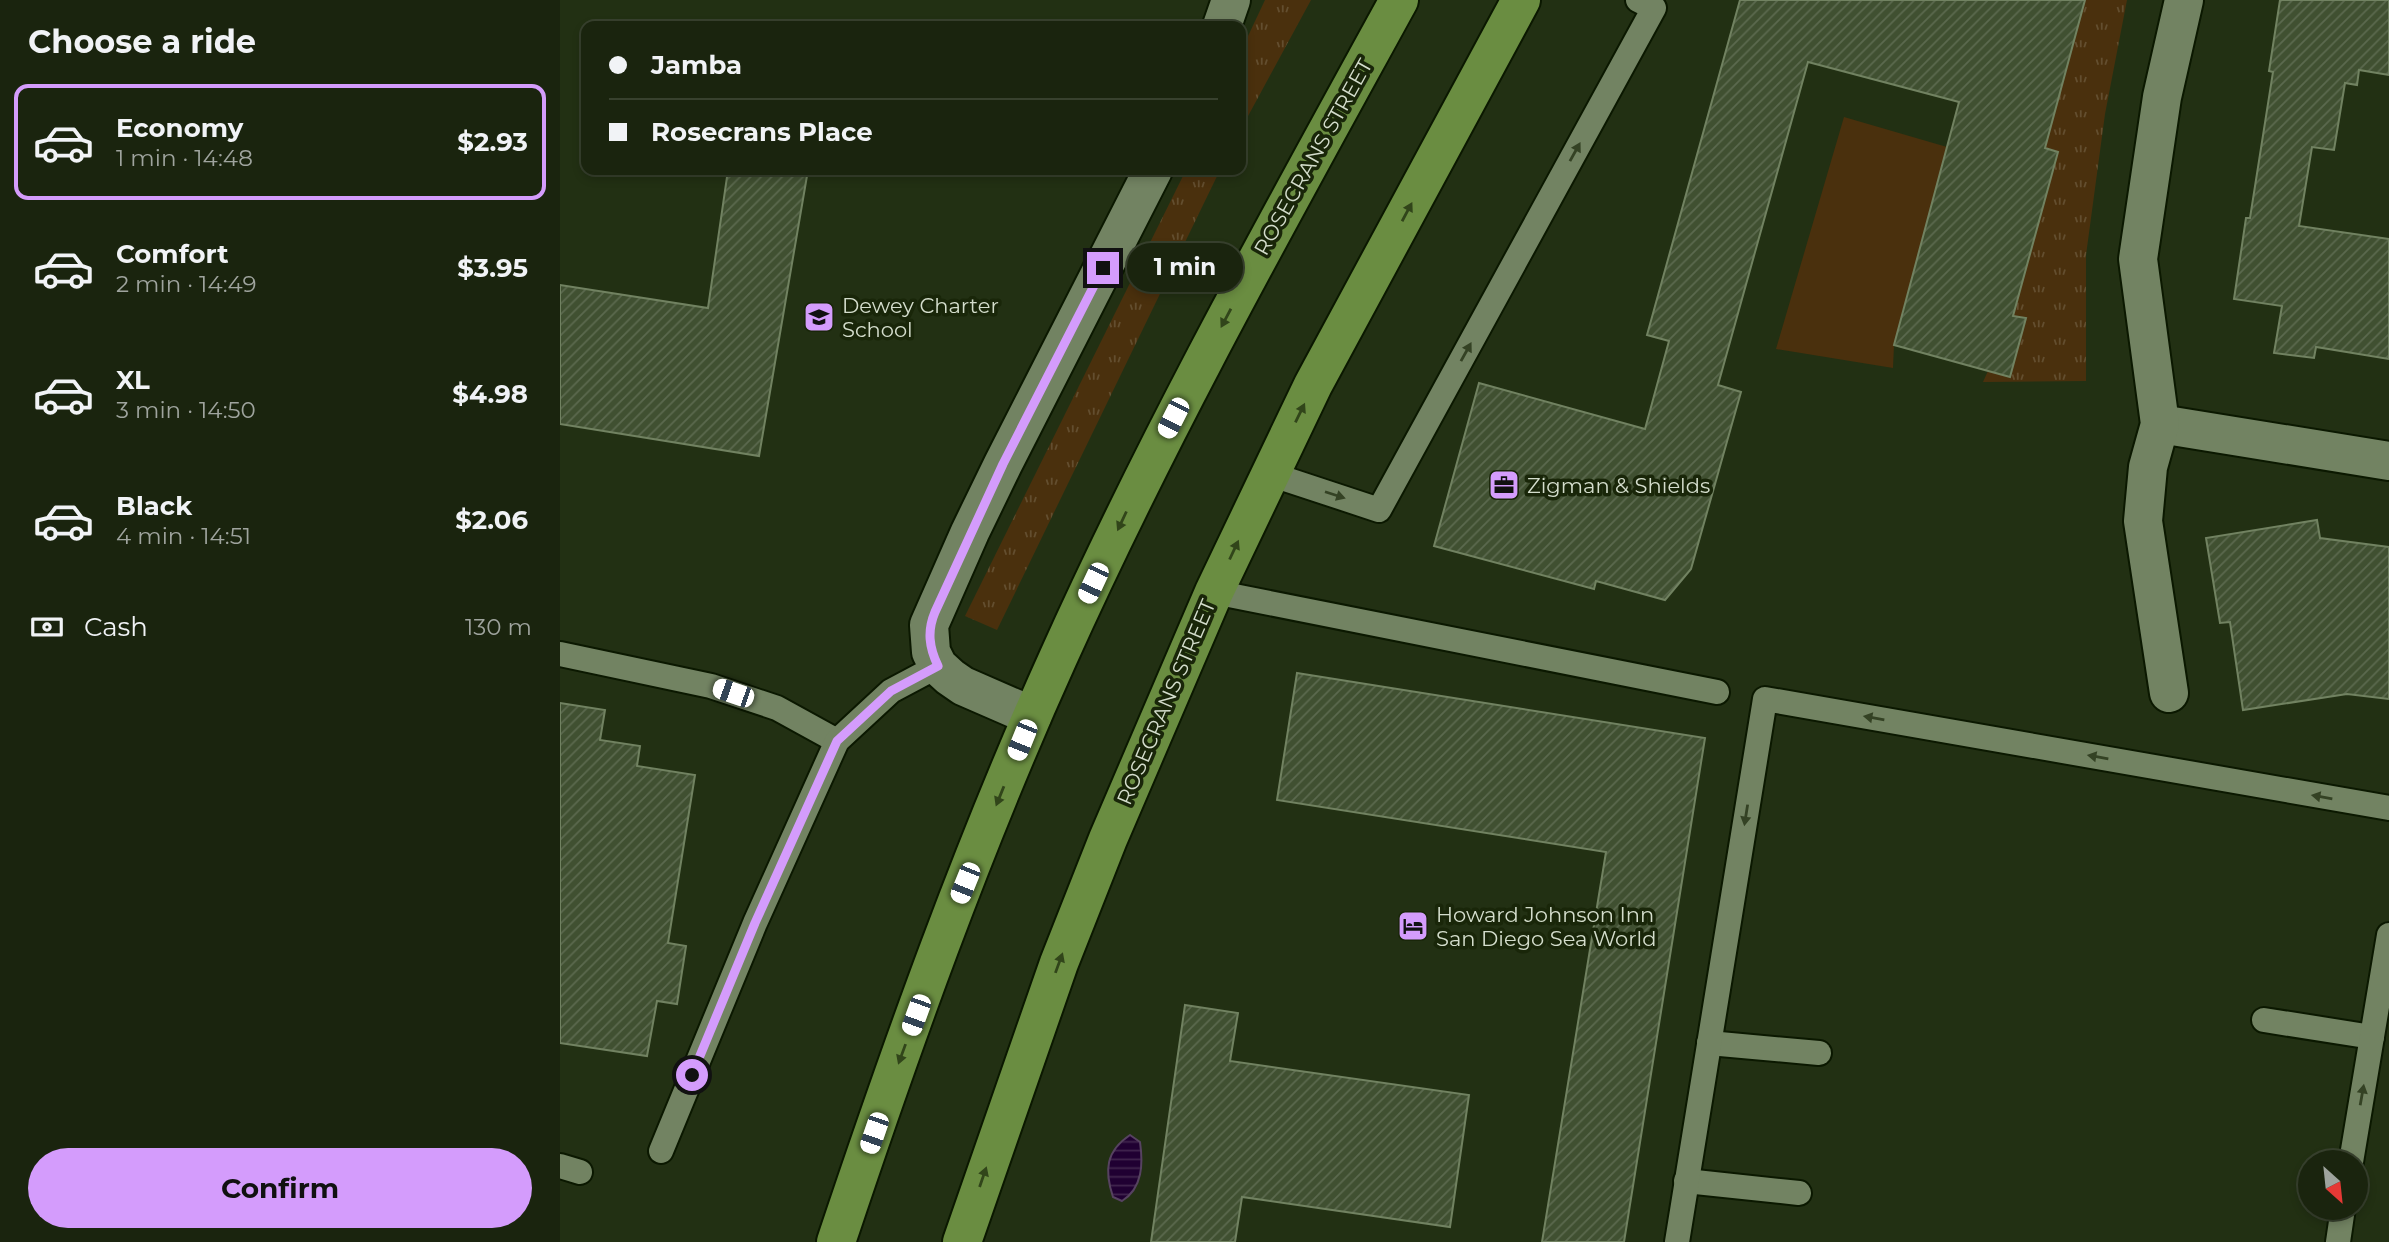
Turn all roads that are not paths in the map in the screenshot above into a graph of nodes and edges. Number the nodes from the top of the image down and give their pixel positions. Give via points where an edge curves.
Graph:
1 (1231, 0) edge
2 (1399, 0) edge
3 (1521, 0) edge
4 (1638, 0) edge
5 (2184, 0) edge
6 (1224, 21) edge
7 (1150, 175) edge
8 (2160, 424) junction
9 (2389, 461) edge
10 (1270, 474) junction
11 (1214, 592) junction
12 (560, 654) edge
13 (938, 666) junction
14 (1717, 692) dead end
15 (2169, 693) dead end
16 (1032, 716) junction
17 (837, 741) junction
18 (2389, 808) edge
19 (2389, 935) edge
20 (2264, 1020) dead end
21 (2372, 1037) junction
22 (1709, 1043) junction
23 (1819, 1054) dead end
24 (2353, 1150) edge
25 (661, 1151) dead end
26 (1686, 1181) junction
27 (1798, 1193) dead end
28 (2341, 1220) edge
29 (836, 1242) edge
30 (962, 1242) edge
31 (1677, 1242) edge
32 (2337, 1242) edge

1 - 6 street
2 -> 16 main road, ROSECRANS STREET via 1179,407
10 -> 3 main road, ROSECRANS STREET via 1313,385
10 -> 4 lane via 1379,510 1654,8
5 - 8 street via 2162,97 2138,259
7 - 13 street via 1003,464 929,625 931,652
8 - 9 street
8 - 15 street via 2148,467 2144,521
11 -> 10 main road, ROSECRANS STREET
11 - 14 lane
30 -> 11 main road, ROSECRANS STREET via 1059,963
12 - 17 lane via 711,685 776,708
13 - 16 street via 963,686
13 - 17 lane via 891,691
16 -> 29 main road, ROSECRANS STREET via 956,906
17 - 25 lane via 755,923
18 -> 22 lane via 1765,699
19 - 21 lane
20 - 21 lane
24 -> 21 lane
22 - 23 lane
22 - 26 lane
26 - 27 lane
26 - 31 lane
28 - 32 lane

